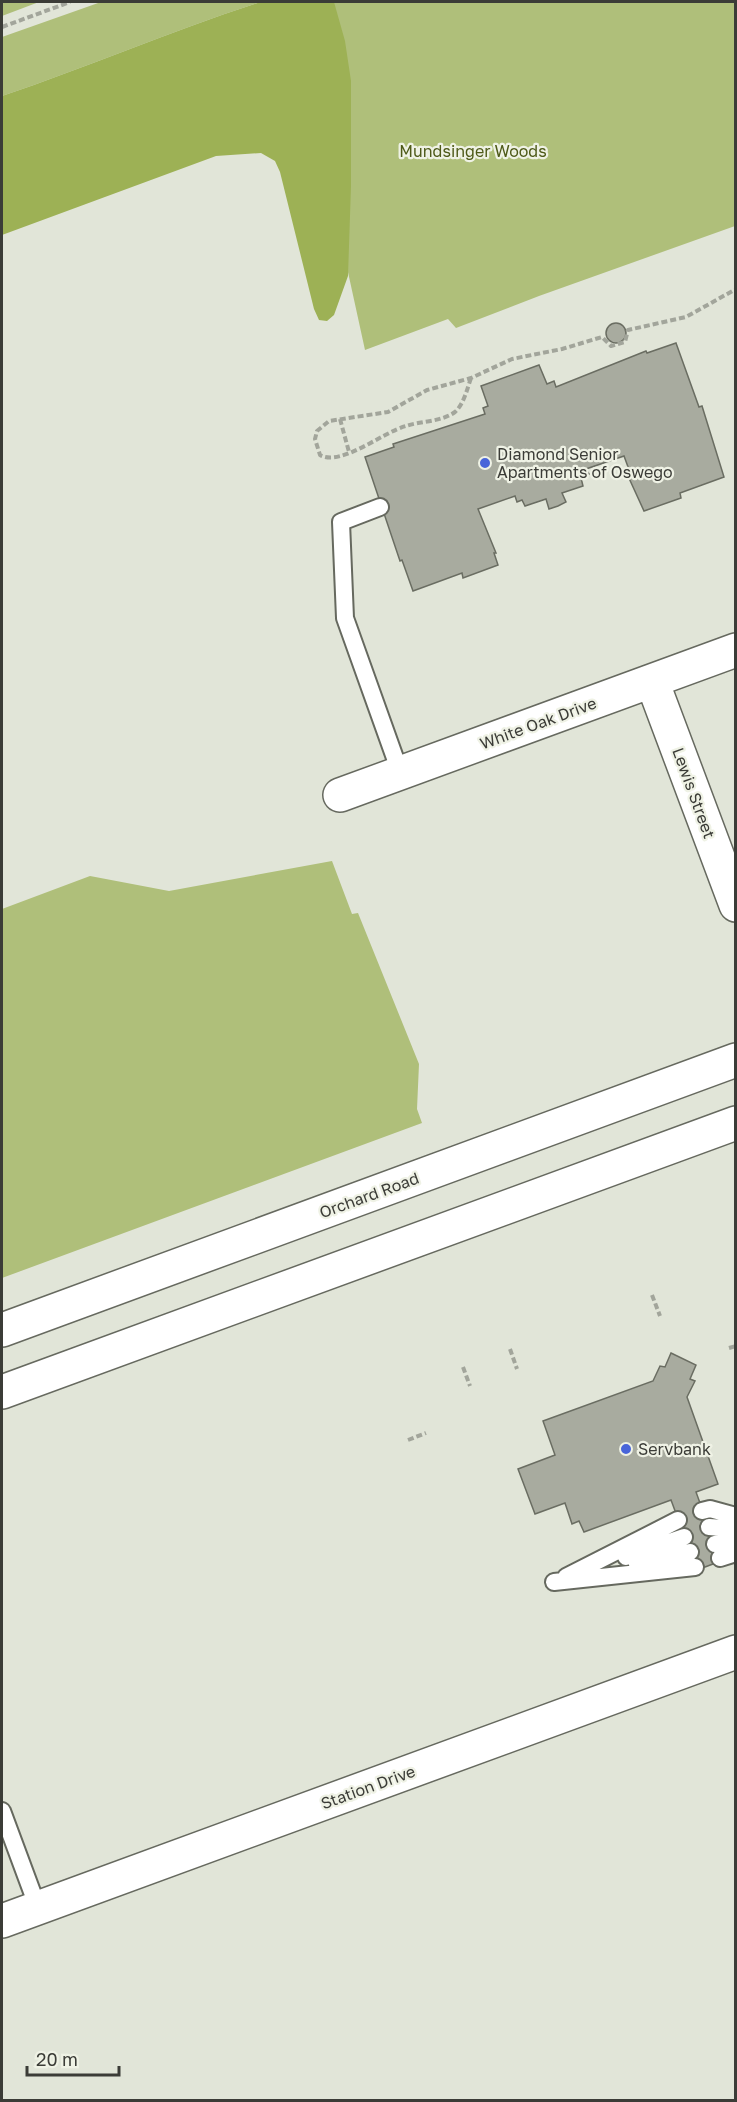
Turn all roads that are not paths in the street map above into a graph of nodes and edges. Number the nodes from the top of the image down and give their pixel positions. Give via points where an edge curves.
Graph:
1 (380, 507) dead end
2 (735, 650) edge
3 (652, 681) junction
4 (400, 772) junction
5 (340, 795) dead end
6 (735, 905) edge
7 (735, 1060) edge
8 (735, 1123) edge
9 (2, 1330) edge
10 (2, 1392) edge
11 (702, 1511) dead end
12 (735, 1516) edge
13 (678, 1520) dead end
14 (709, 1527) dead end
15 (735, 1529) edge
16 (735, 1541) edge
17 (723, 1552) edge
18 (554, 1582) junction
19 (735, 1653) edge
20 (2, 1810) edge
21 (38, 1908) junction
22 (2, 1921) edge

1 - 4 lane via 341,522 345,618
2 - 3 main road, White Oak Drive
3 - 4 main road, White Oak Drive
3 - 6 main road, Lewis Street
4 - 5 main road, White Oak Drive
7 - 9 main road, Orchard Road
8 - 10 main road
11 - 12 lane via 710,1509
13 - 18 lane
14 - 15 lane
16 - 17 lane
18 - 18 lane via 690,1552
19 - 21 main road, Station Drive
20 - 21 lane
21 - 22 main road, Station Drive

